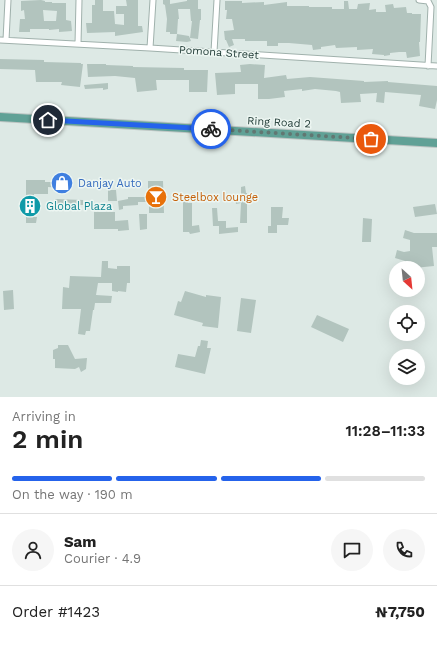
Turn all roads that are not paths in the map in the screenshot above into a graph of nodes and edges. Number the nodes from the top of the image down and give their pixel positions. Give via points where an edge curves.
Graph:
1 (8, 0) edge
2 (80, 0) edge
3 (153, 0) edge
4 (217, 0) edge
5 (419, 0) edge
6 (0, 40) edge
7 (6, 40) junction
8 (78, 44) junction
9 (150, 48) junction
10 (214, 52) junction
11 (428, 66) junction
12 (437, 66) edge
13 (0, 117) edge
14 (437, 143) edge

1 - 7 street
2 - 8 street
3 - 9 street
4 - 10 street
5 - 11 street via 428,1 431,7
6 - 7 street, Pomona Street
7 - 8 street, Pomona Street
8 - 9 street, Pomona Street
9 - 10 street, Pomona Street
10 - 11 street, Pomona Street
11 - 12 street, Pomona Street
13 - 14 main road, Ring Road 2

